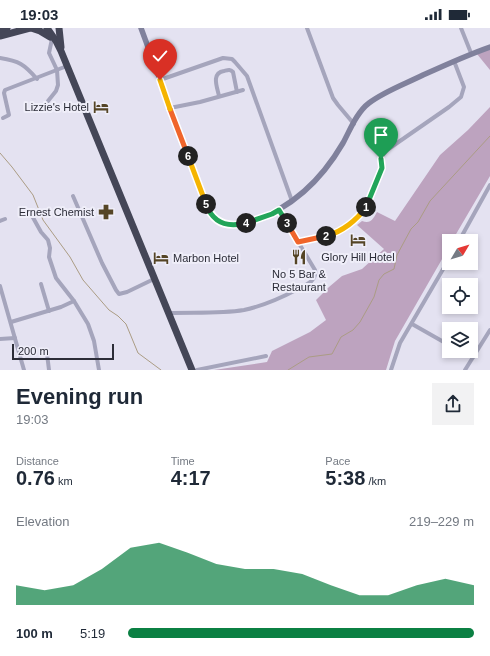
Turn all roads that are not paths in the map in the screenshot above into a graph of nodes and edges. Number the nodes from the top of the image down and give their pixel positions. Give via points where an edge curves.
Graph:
1 (7, 28) edge
2 (31, 28) edge
3 (47, 28) edge
4 (56, 28) edge
5 (59, 28) edge
6 (141, 28) edge
7 (307, 28) edge
8 (461, 28) edge
9 (0, 30) edge
10 (0, 36) edge
11 (52, 38) junction
12 (490, 46) edge
13 (60, 50) junction
14 (471, 53) junction
15 (0, 58) edge
16 (454, 61) junction
17 (67, 66) junction
18 (57, 70) junction
19 (36, 78) junction
20 (160, 80) junction
21 (243, 90) dead end
22 (237, 92) junction
23 (219, 96) junction
24 (48, 101) dead end
25 (170, 108) junction
26 (3, 118) dead end
27 (354, 124) junction
28 (490, 185) edge
29 (73, 196) dead end
30 (292, 201) junction
31 (279, 210) junction
32 (21, 213) dead end
33 (463, 234) edge
34 (298, 242) junction
35 (443, 270) edge
36 (154, 278) junction
37 (40, 284) dead end
38 (0, 286) edge
39 (74, 301) junction
40 (49, 311) junction
41 (168, 313) junction
42 (11, 322) junction
43 (412, 324) junction
44 (490, 330) edge
45 (15, 338) junction
46 (0, 339) edge
47 (442, 341) edge
48 (478, 349) edge
49 (47, 354) dead end
50 (266, 356) dead end
51 (472, 358) edge
52 (24, 370) edge
53 (49, 370) edge
54 (99, 370) edge
55 (192, 370) edge
56 (197, 370) edge
57 (391, 370) edge
58 (465, 370) edge

1 - 9 highway
2 - 10 highway
2 - 11 highway
3 - 4 highway
3 - 13 highway
5 - 13 highway
6 - 20 street
7 - 27 street via 333,98
8 - 14 street
11 - 13 highway
11 - 18 street via 50,53
12 - 14 street
13 - 17 highway
14 - 16 street
15 - 19 street via 24,65
16 - 27 street via 382,95 364,108
16 - 34 street via 464,87 462,97 387,150 382,156 382,168 366,207 351,222 334,234
17 - 18 street
17 - 36 highway
18 - 19 street
18 - 24 street via 56,92
19 - 26 street via 5,90 9,114
20 - 25 street
20 - 30 street via 219,58 232,59 247,76
21 - 22 street
22 - 23 street
22 - 23 street via 233,72 220,71 216,78
23 - 25 street
25 - 31 street via 207,207 217,221 230,226 241,225
27 - 30 street via 321,175
28 - 33 street
29 - 36 street via 119,294
30 - 31 street
31 - 34 street
32 - 39 street via 31,214 48,240 49,258 56,278
34 - 41 street via 315,270 315,276 308,284 265,304 245,310
35 - 43 street
36 - 41 highway
37 - 40 street
38 - 42 street
39 - 40 street
39 - 54 street via 88,324
40 - 42 street
41 - 55 highway
42 - 45 street
43 - 47 street
43 - 57 street via 400,343
44 - 48 street
45 - 46 street
45 - 52 street
49 - 53 street
50 - 56 street
51 - 58 street

